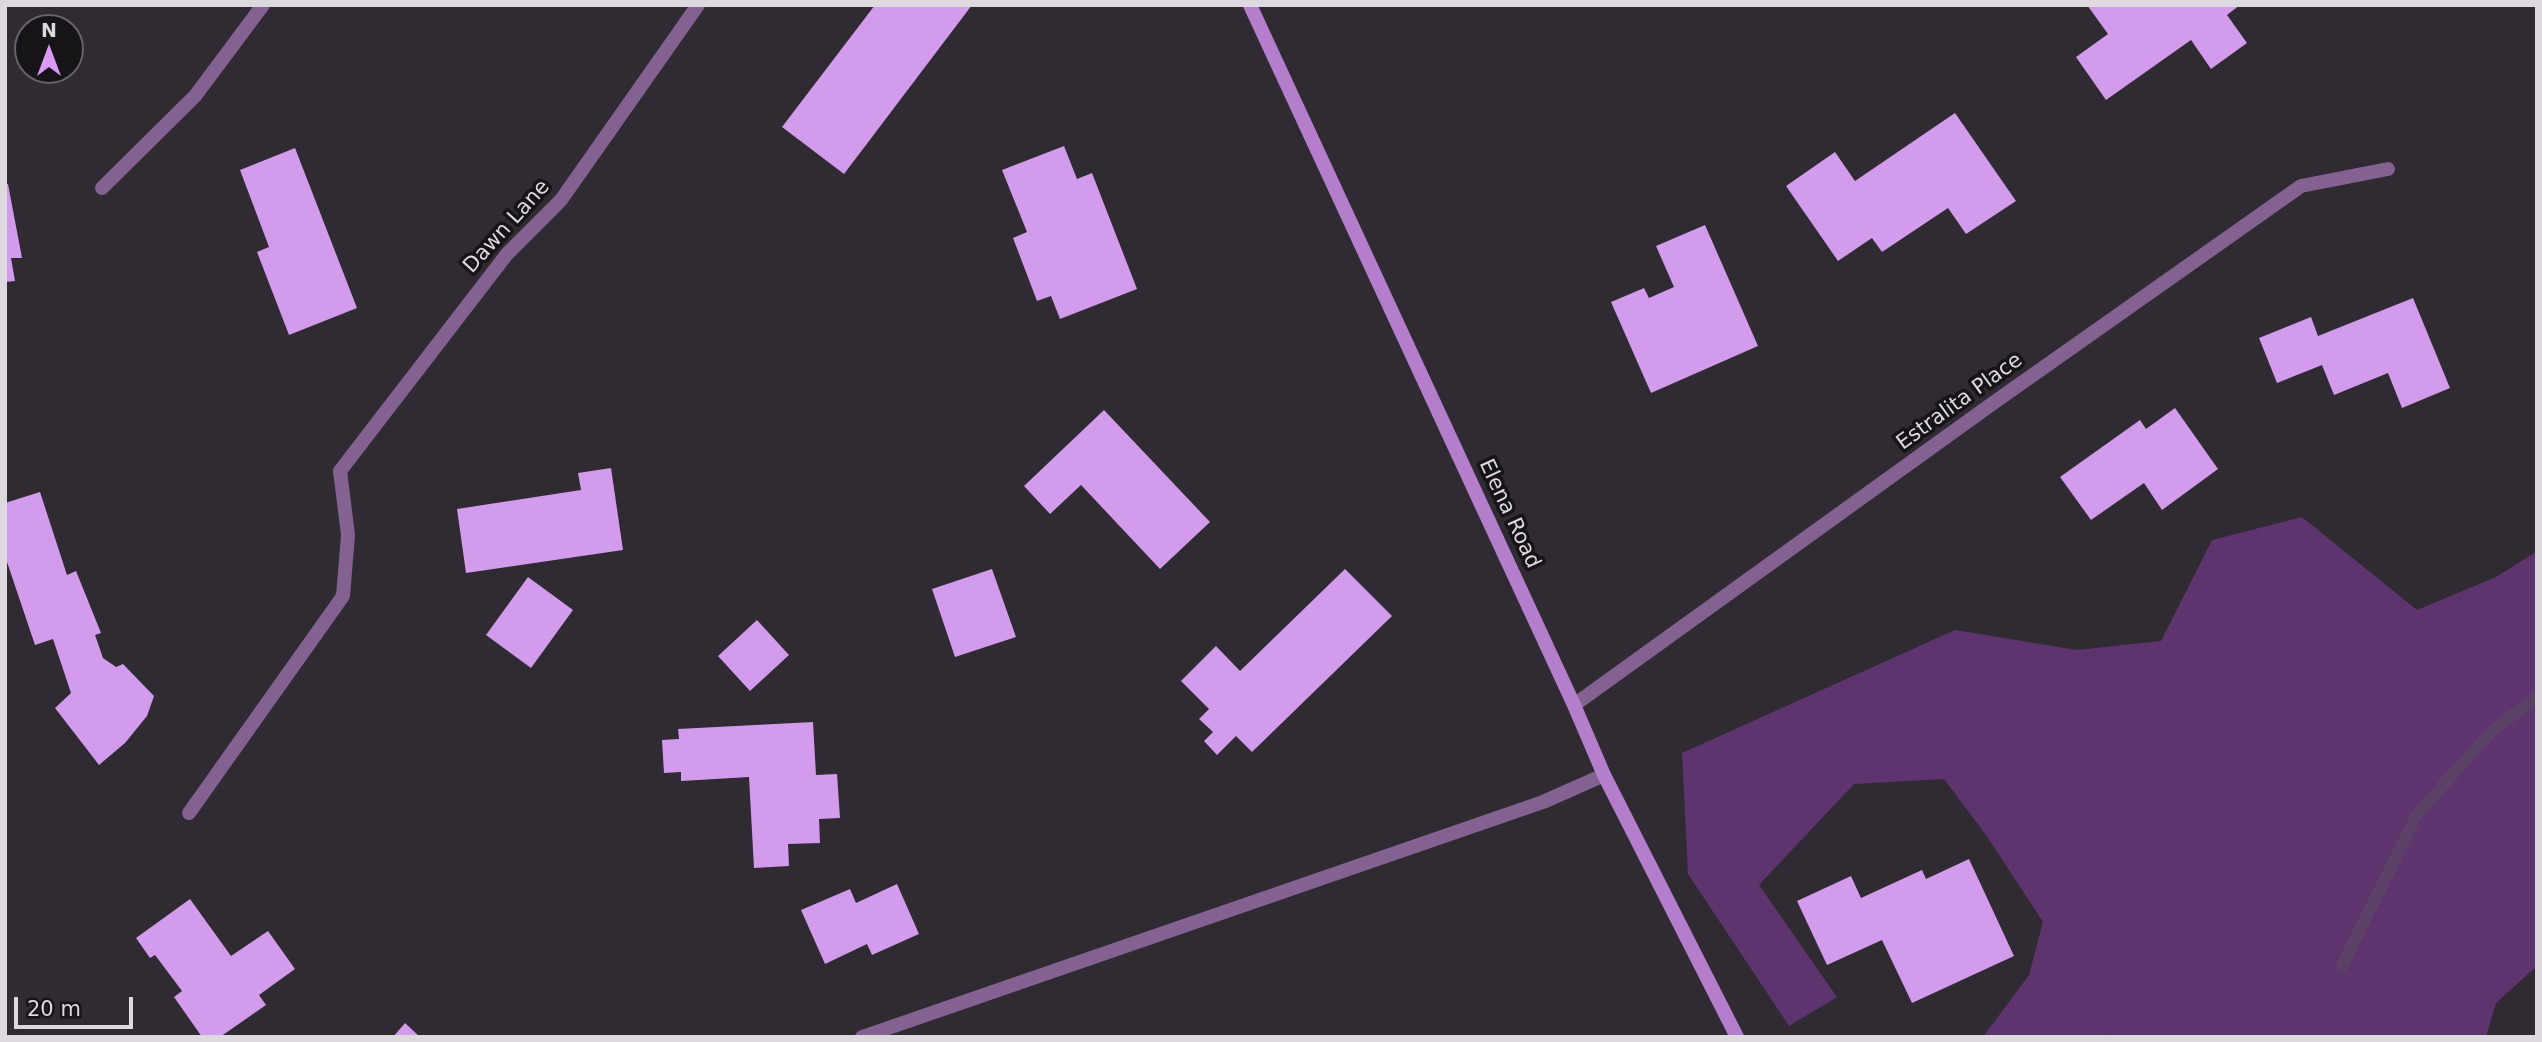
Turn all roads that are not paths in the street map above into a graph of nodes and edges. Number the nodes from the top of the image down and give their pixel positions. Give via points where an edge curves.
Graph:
1 (263, 5) edge
2 (698, 5) edge
3 (1250, 5) edge
4 (2388, 169) dead end
5 (102, 188) dead end
6 (1574, 705) junction
7 (1604, 775) junction
8 (189, 813) dead end
9 (862, 1037) edge
10 (1737, 1037) edge

1 - 5 street via 195,96
2 - 8 street, Dawn Lane via 561,200 507,254 340,471 348,535 343,596
3 - 6 street, Elena Road
4 - 6 street, Estralita Place via 2301,186
6 - 7 street, Elena Road
7 - 9 street via 1544,802
7 - 10 street, Elena Road

